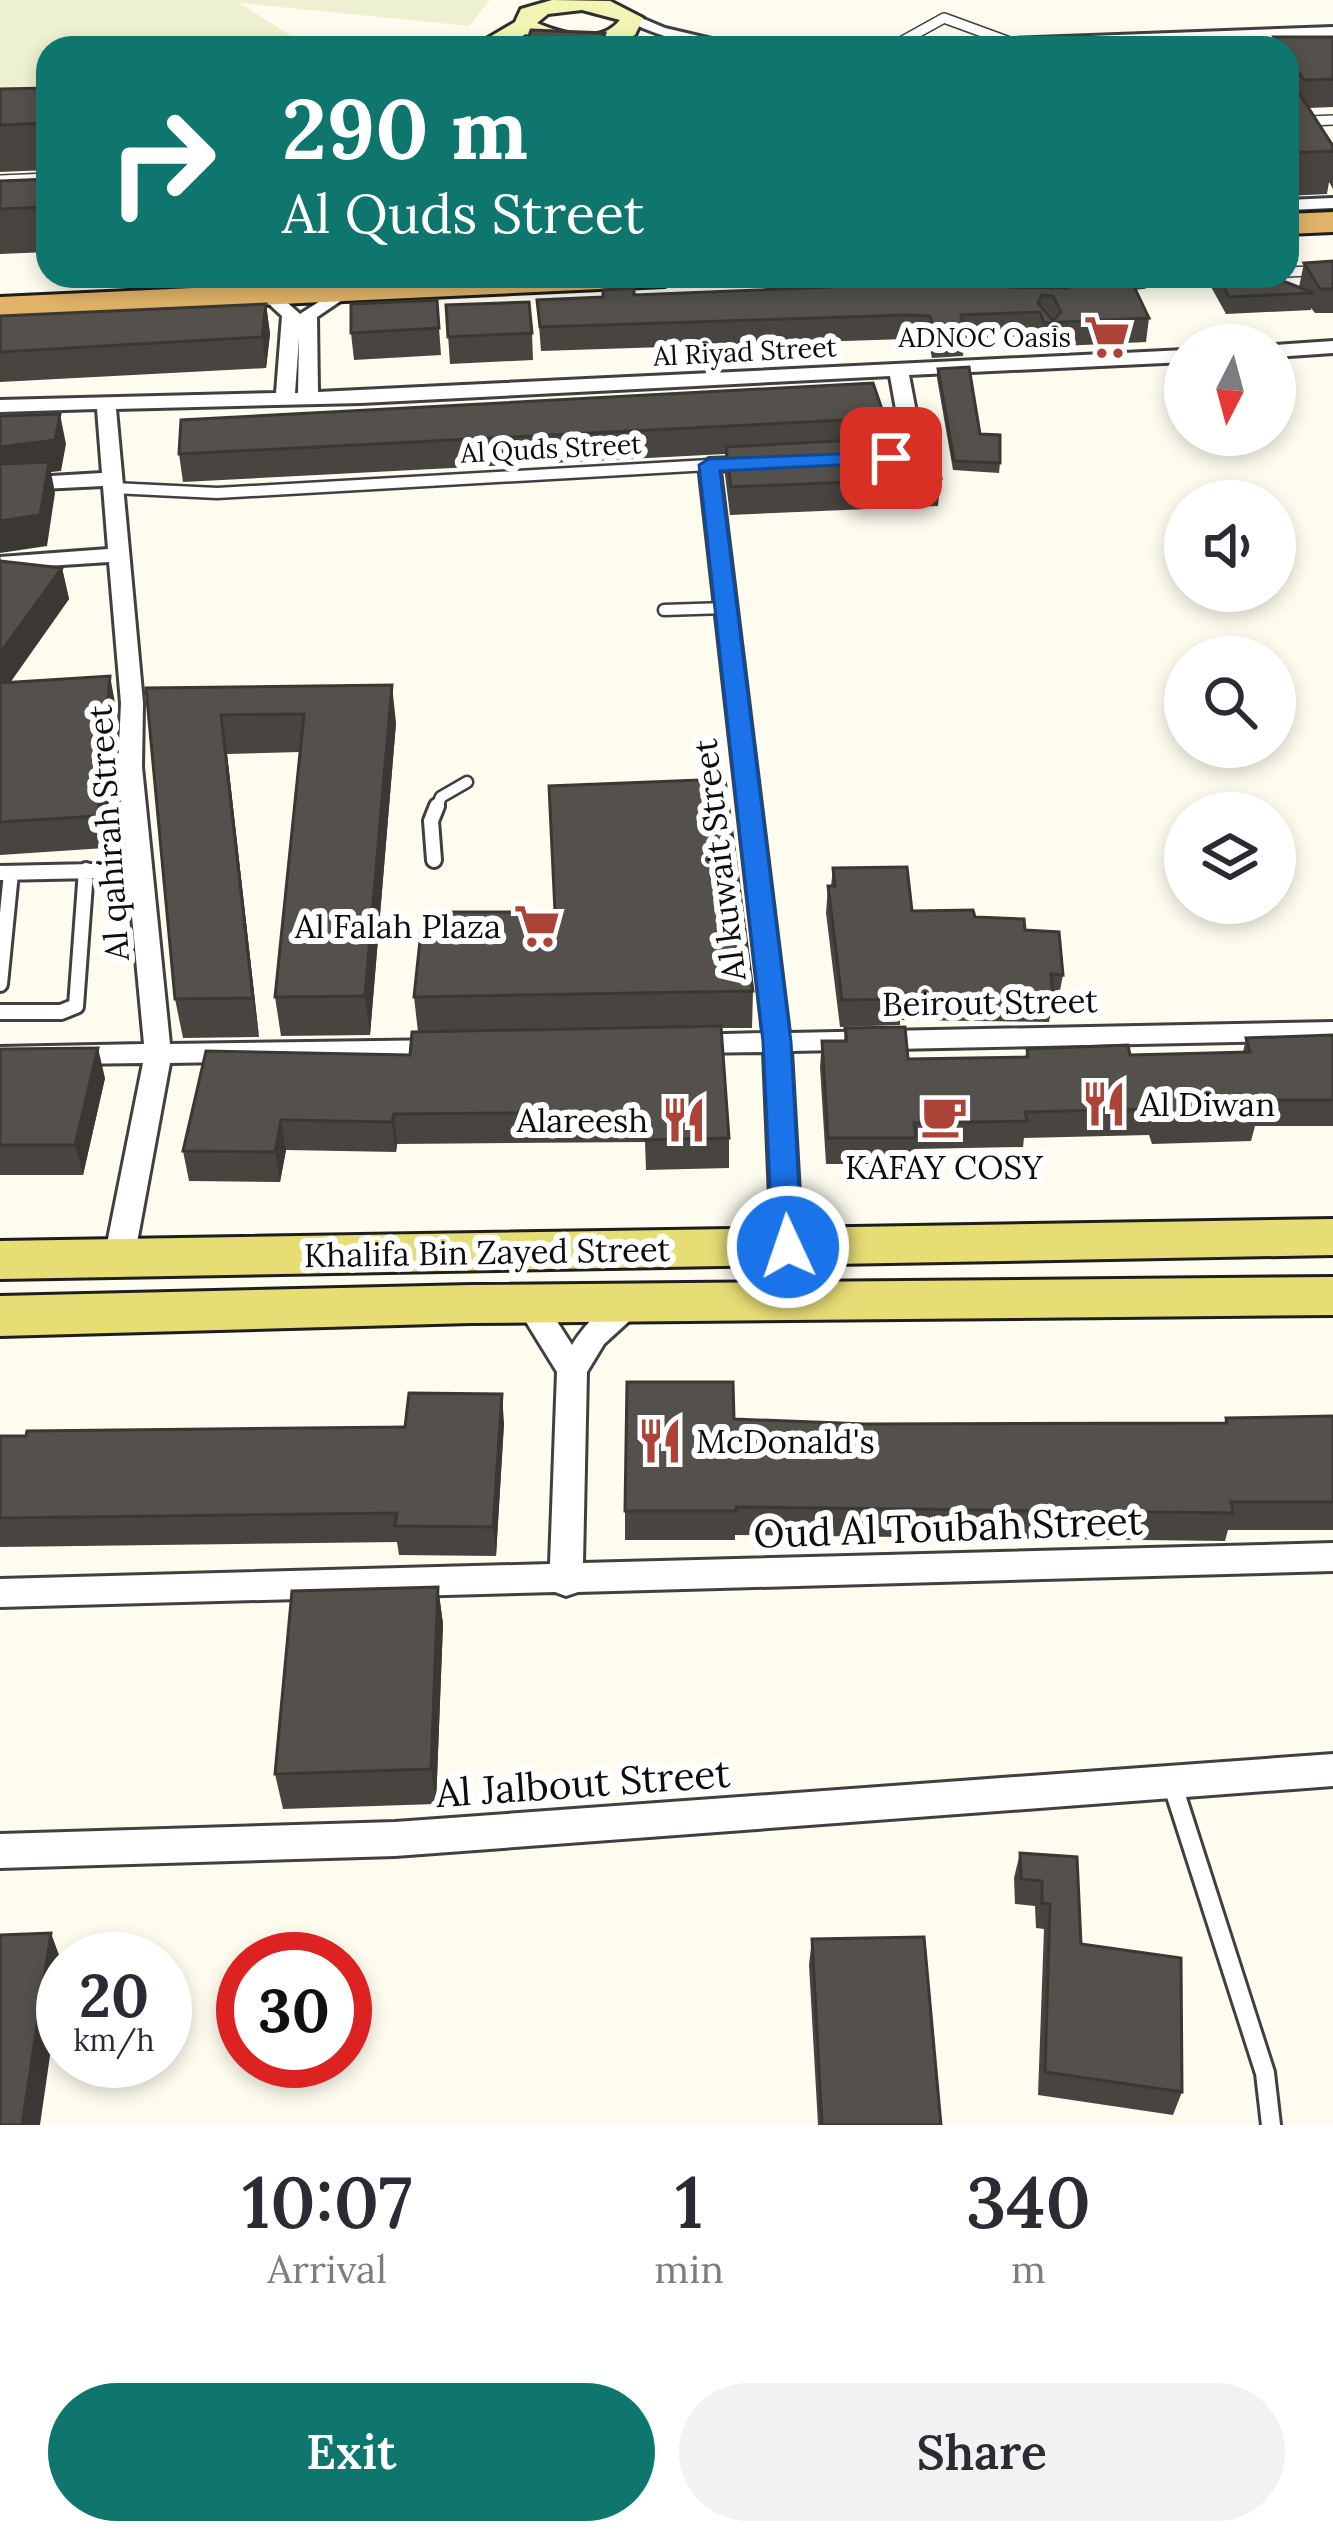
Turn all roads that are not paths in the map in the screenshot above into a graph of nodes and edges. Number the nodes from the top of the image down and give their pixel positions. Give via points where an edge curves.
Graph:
1 (579, 0) edge
2 (636, 10) edge
3 (1333, 32) edge
4 (523, 36) edge
5 (613, 36) edge
6 (681, 36) edge
7 (912, 36) edge
8 (993, 36) edge
9 (1227, 36) edge
10 (1333, 43) edge
11 (1299, 44) edge
12 (1333, 121) edge
13 (1299, 122) edge
14 (36, 178) edge
15 (0, 180) edge
16 (0, 197) edge
17 (36, 197) edge
18 (1333, 203) edge
19 (1299, 204) edge
20 (1333, 222) edge
21 (1299, 223) edge
22 (1333, 245) edge
23 (1299, 247) edge
24 (1333, 270) edge
25 (1299, 271) edge
26 (36, 281) edge
27 (0, 283) edge
28 (447, 288) edge
29 (829, 288) edge
30 (1025, 288) edge
31 (1132, 288) edge
32 (356, 293) junction
33 (818, 293) edge
34 (238, 300) junction
35 (1138, 300) edge
36 (1033, 304) edge
37 (0, 307) edge
38 (1333, 347) edge
39 (1296, 349) edge
40 (1164, 352) edge
41 (899, 370) junction
42 (308, 398) junction
43 (285, 399) junction
44 (106, 400) junction
45 (0, 406) edge
46 (852, 460) edge
47 (781, 463) edge
48 (709, 465) junction
49 (0, 484) edge
50 (113, 484) junction
51 (117, 556) junction
52 (0, 563) edge
53 (726, 608) junction
54 (664, 610) dead end
55 (467, 782) dead end
56 (434, 860) dead end
57 (86, 870) junction
58 (140, 870) junction
59 (5, 873) edge
60 (0, 984) edge
61 (0, 1012) edge
62 (1333, 1031) edge
63 (777, 1042) junction
64 (658, 1044) edge
65 (467, 1048) edge
66 (158, 1055) junction
67 (0, 1056) edge
68 (1333, 1237) edge
69 (788, 1247) junction
70 (119, 1259) junction
71 (0, 1260) edge
72 (1333, 1296) edge
73 (530, 1304) junction
74 (633, 1304) junction
75 (0, 1316) edge
76 (572, 1371) junction
77 (1333, 1557) edge
78 (566, 1582) junction
79 (0, 1593) edge
80 (1333, 1770) edge
81 (1172, 1783) junction
82 (0, 1851) edge
83 (1271, 2125) edge

1 - 2 street
1 - 4 street via 537,8
2 - 5 street
2 - 6 street via 661,32
3 - 9 street
7 - 8 lane via 944,18
10 - 11 street
12 - 13 lane
14 - 15 lane
16 - 17 street
18 - 19 street
20 - 21 highway
22 - 23 highway
24 - 25 lane
26 - 27 highway
28 - 32 highway
29 - 33 lane
30 - 36 lane
31 - 35 lane
32 - 34 highway
32 - 42 street via 308,315
34 - 37 highway
34 - 43 street via 291,315
38 - 39 street
40 - 41 street, Al Riyad Street
41 - 42 street, Al Riyad Street
41 - 46 street via 908,450
42 - 43 street, Al Riyad Street
43 - 44 street, Al Riyad Street
44 - 45 street, Al Riyad Street
44 - 50 street, Al qahirah Street
47 - 48 street, Al Quds Street
48 - 50 lane, Al Quds Street via 217,493
48 - 53 street, Al kuwait Street
49 - 50 street
50 - 51 street, Al qahirah Street
51 - 52 street
51 - 58 street, Al qahirah Street
53 - 54 lane
53 - 63 street, Al kuwait Street
55 - 56 lane via 441,796 431,821
57 - 58 lane
57 - 59 lane
57 - 61 lane via 76,1006
58 - 66 street, Al qahirah Street
59 - 60 lane
62 - 63 street, Beirout Street
63 - 64 street, Beirout Street
63 - 69 street, Al kuwait Street
65 - 66 street
66 - 67 street
66 - 70 street, Al qahirah Street
68 - 69 main road, Khalifa Bin Zayed Street
69 - 70 main road, Khalifa Bin Zayed Street
70 - 71 main road, Khalifa Bin Zayed Street
72 - 74 main road, Khalifa Bin Zayed Street
73 - 74 main road, Khalifa Bin Zayed Street
73 - 75 main road, Khalifa Bin Zayed Street
73 - 76 street
74 - 76 street via 593,1336
76 - 78 street
77 - 78 street, Oud Al Toubah Street
78 - 79 street, Oud Al Toubah Street
80 - 81 street, Al Jalbout Street
81 - 82 street, Al Jalbout Street via 395,1839
81 - 83 lane via 1265,2073

